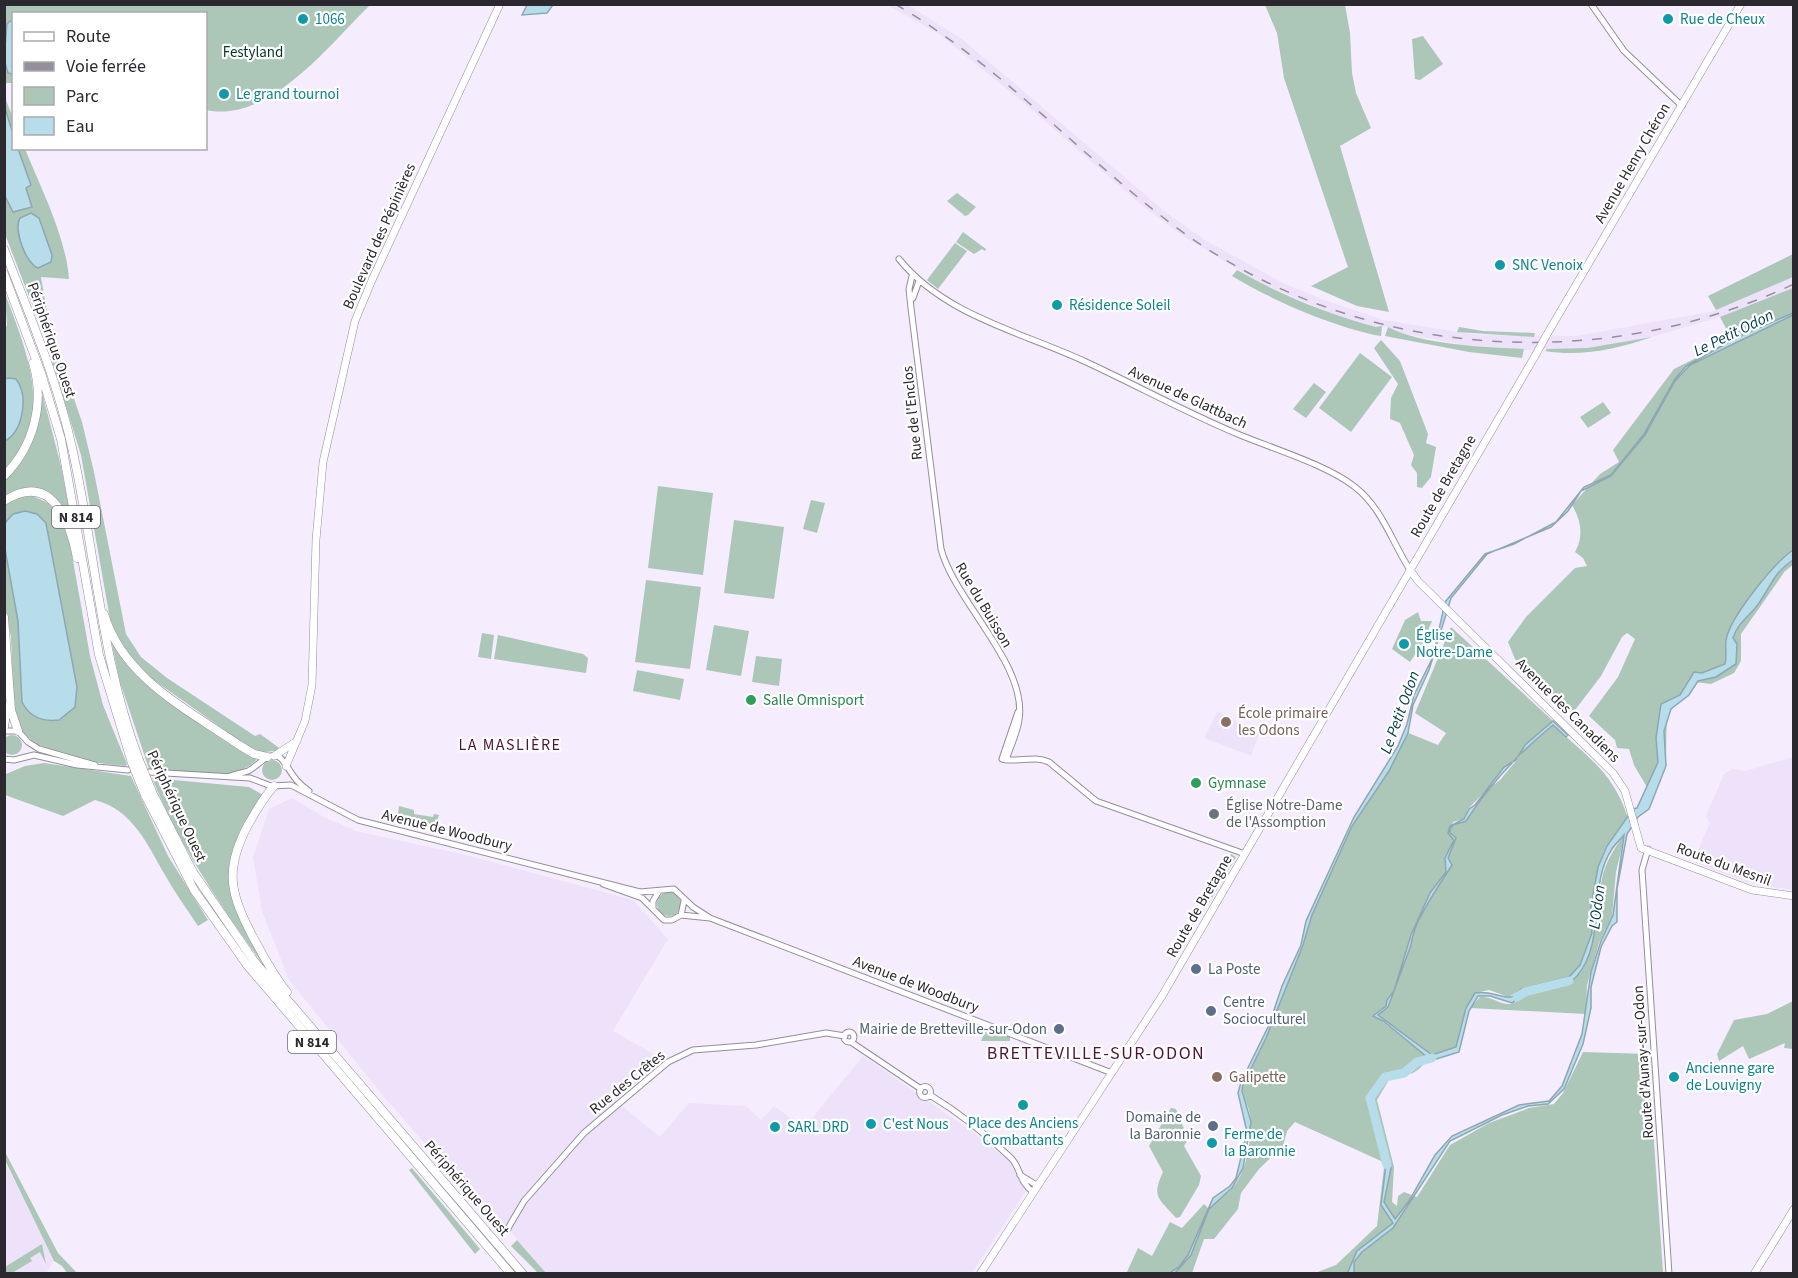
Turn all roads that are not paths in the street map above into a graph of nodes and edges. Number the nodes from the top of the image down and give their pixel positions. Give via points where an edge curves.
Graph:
1 (500, 4) edge
2 (1591, 4) edge
3 (1741, 4) edge
4 (1682, 106) junction
5 (4, 249) edge
6 (898, 260) dead end
7 (4, 274) edge
8 (912, 276) junction
9 (920, 282) junction
10 (16, 304) junction
11 (913, 311) junction
12 (1535, 356) joint
13 (4, 476) edge
14 (4, 501) edge
15 (935, 513) joint
16 (1410, 570) junction
17 (86, 584) junction
18 (97, 600) junction
19 (4, 617) edge
20 (4, 651) edge
21 (4, 729) edge
22 (18, 731) junction
23 (25, 740) junction
24 (297, 741) junction
25 (271, 756) junction
26 (20, 757) junction
27 (4, 759) edge
28 (258, 764) junction
29 (133, 765) junction
30 (102, 768) junction
31 (287, 768) junction
32 (149, 772) dead end
33 (225, 777) junction
34 (260, 780) junction
35 (277, 785) junction
36 (149, 795) junction
37 (327, 804) junction
38 (1648, 849) junction
39 (1245, 854) junction
40 (598, 882) junction
41 (659, 891) junction
42 (1794, 896) edge
43 (684, 898) junction
44 (653, 908) junction
45 (681, 915) junction
46 (710, 918) junction
47 (309, 1026) junction
48 (1112, 1073) junction
49 (1036, 1189) junction
50 (1794, 1209) edge
51 (507, 1230) dead end
52 (512, 1274) edge
53 (523, 1274) edge
54 (980, 1274) edge
55 (1669, 1274) edge
56 (1754, 1274) edge

1 - 24 main road, Boulevard des Pépinières via 355,321 323,462 316,540 312,685
2 - 4 street via 1636,64
3 - 4 main road, Avenue Henry Chéron
4 - 12 main road, Avenue Henry Chéron, bridge
5 - 18 highway, Périphérique Ouest / N 814 via 68,429
6 - 8 street, Avenue de Glattbach
7 - 10 highway, Périphérique Ouest / N 814
8 - 9 street, Avenue de Glattbach
8 - 11 street, Rue de l'Enclos via 909,288
9 - 11 street, Rue de l'Enclos via 913,295
9 - 16 street, Avenue de Glattbach via 997,326 1062,351 1222,428 1337,475 1366,498 1384,521
10 - 13 highway via 35,373 38,402 29,440
10 - 17 highway, Périphérique Ouest / N 814 via 61,439
11 - 15 street, Rue de l'Enclos
12 - 16 main road, Route de Bretagne
14 - 17 highway via 27,493 57,504 70,527
15 - 39 street, Rue du Buisson via 948,571 995,645 1016,690 1019,721 1004,760 1049,762 1096,801
16 - 38 main road, Avenue des Canadiens via 1611,771 1630,805 1639,846
16 - 39 main road, Route de Bretagne
17 - 29 highway, Périphérique Ouest / N 814 via 104,677
18 - 25 highway via 121,653 140,675 239,745 254,754
18 - 29 highway, Périphérique Ouest / N 814
19 - 22 highway via 11,710
20 - 21 highway
21 - 22 street
22 - 23 street
23 - 26 street via 26,749
23 - 30 street via 53,754
24 - 25 main road
24 - 31 main road, Boulevard des Pépinières
25 - 28 street, Avenue de Woodbury
25 - 31 street, Avenue de Woodbury via 282,759
26 - 27 street
26 - 30 street via 34,755
28 - 33 street, Avenue de Woodbury via 247,772
28 - 34 street
29 - 30 street
29 - 36 highway, Périphérique Ouest / N 814, bridge
31 - 35 street
31 - 37 street, Avenue de Woodbury via 303,787
32 - 33 street, Avenue de Woodbury
33 - 34 street, Avenue de Woodbury
34 - 35 street, Avenue de Woodbury
35 - 37 street, Avenue de Woodbury via 291,785
35 - 47 highway via 261,802 238,845 232,888 270,969
36 - 47 highway, Périphérique Ouest / N 814 via 214,906
36 - 52 highway, Périphérique Ouest / N 814 via 194,890 247,965
37 - 40 street, Avenue de Woodbury via 358,820
38 - 42 main road, Route du Mesnil via 1752,890
38 - 55 street, Route d'Aunay-sur-Odon via 1642,870
39 - 48 main road, Route de Bretagne
40 - 41 street, Avenue de Woodbury via 645,893
40 - 44 street, Avenue de Woodbury via 642,898
41 - 43 street, Avenue de Woodbury via 674,889
41 - 44 street
43 - 45 street
43 - 46 street, Avenue de Woodbury
44 - 45 street, Avenue de Woodbury via 664,920
45 - 46 street, Avenue de Woodbury
46 - 48 street, Avenue de Woodbury
47 - 53 highway, Périphérique Ouest / N 814
48 - 49 main road, Route de Bretagne
49 - 51 street, Rue des Crêtes via 1017,1171 1014,1161 956,1111 930,1095 923,1097 921,1089 846,1041 845,1036 826,1033 756,1045 693,1050 668,1062 584,1133 524,1201
49 - 54 main road, Route de Bretagne
50 - 56 main road

